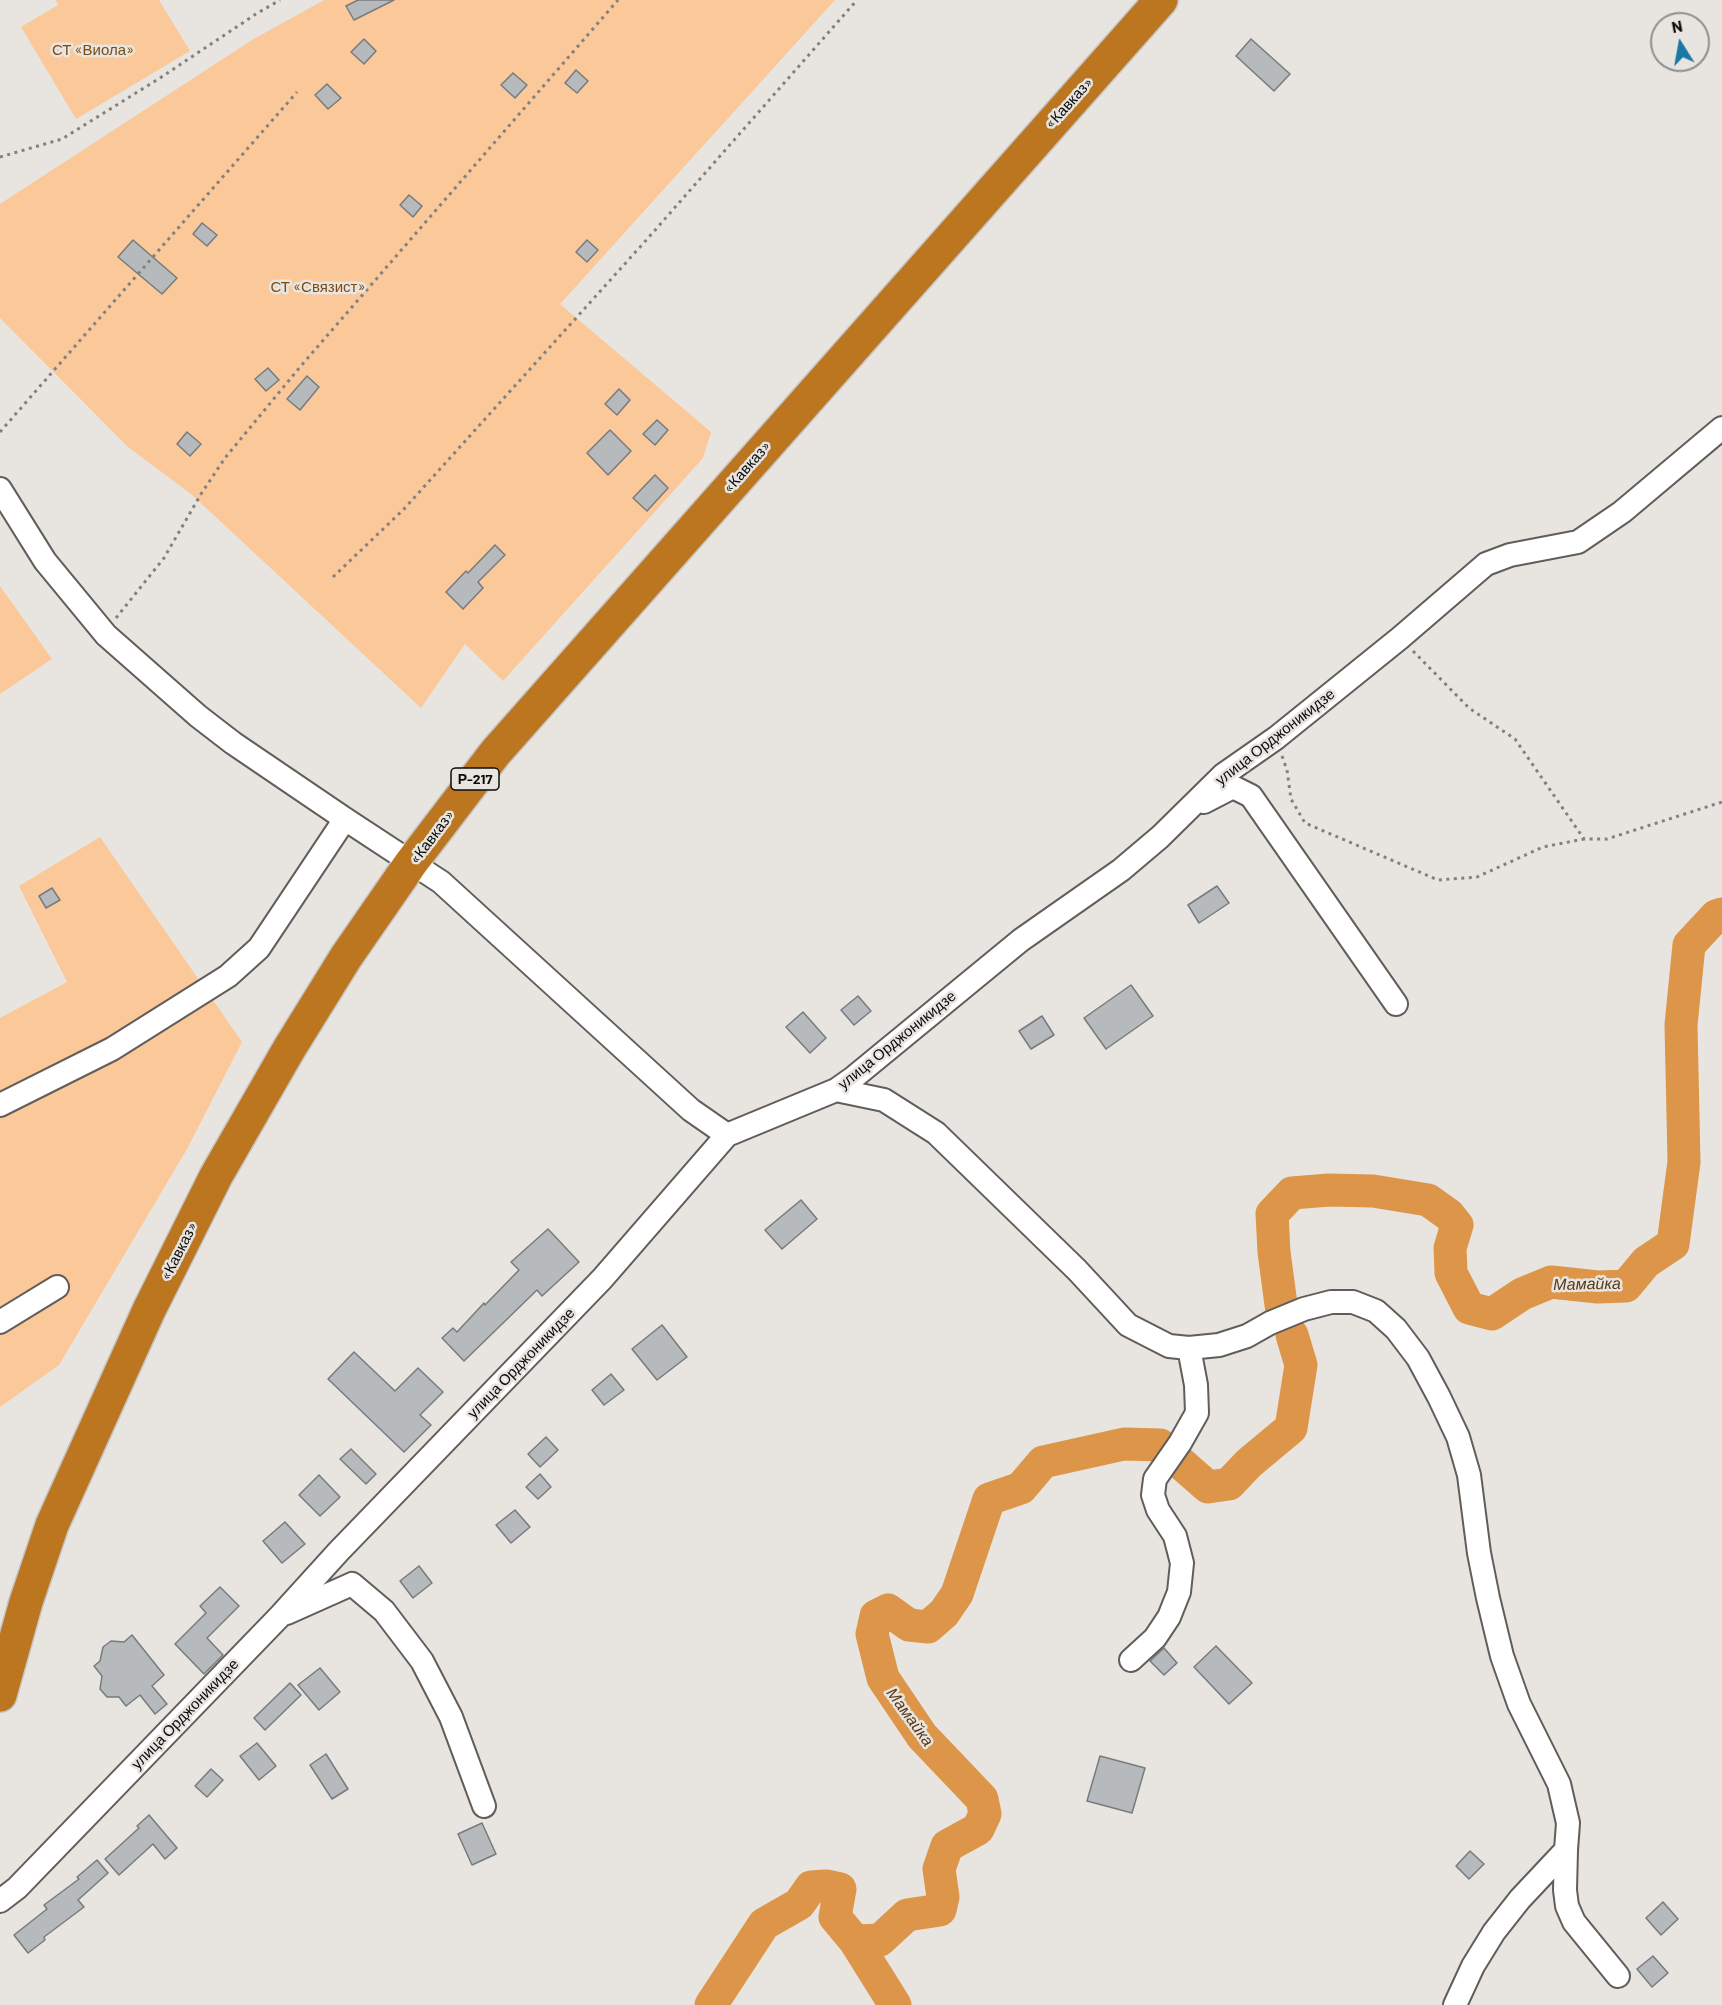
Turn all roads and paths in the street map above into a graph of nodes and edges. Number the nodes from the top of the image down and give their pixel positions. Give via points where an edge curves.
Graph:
1 (280, 0) edge
2 (618, 0) edge
3 (857, 0) edge
4 (1161, 0) edge
5 (297, 92) dead end
6 (0, 157) edge
7 (1722, 428) edge
8 (0, 432) edge
9 (0, 489) edge
10 (333, 577) dead end
11 (106, 635) junction
12 (1400, 638) junction
13 (1276, 738) junction
14 (1722, 802) edge
15 (1187, 811) junction
16 (345, 819) junction
17 (1584, 839) junction
18 (411, 863) junction
19 (1396, 1004) dead end
20 (836, 1090) junction
21 (0, 1105) edge
22 (728, 1135) junction
23 (57, 1287) dead end
24 (0, 1322) edge
25 (1189, 1348) junction
26 (339, 1551) junction
27 (352, 1584) junction
28 (280, 1616) junction
29 (1131, 1660) dead end
30 (0, 1695) edge
31 (484, 1806) dead end
32 (1566, 1850) junction
33 (0, 1901) edge
34 (1618, 1976) dead end
35 (1455, 2005) edge

1 - 6 path via 62,139
2 - 11 path via 225,458 164,558
3 - 10 path via 404,509
4 - 18 highway, «Кавказ» / Р-217 via 495,753
5 - 8 path
7 - 12 street, улица Орджоникидзе via 1622,512 1578,542 1510,555 1486,564
9 - 11 street via 45,561
11 - 16 street via 233,743
12 - 13 street, улица Орджоникидзе
12 - 17 path via 1469,708 1515,739
13 - 15 street, улица Орджоникидзе via 1223,775
13 - 17 path via 1287,770 1291,799 1305,823 1438,880 1478,877 1543,847
14 - 17 path via 1607,839
15 - 19 street via 1233,788 1251,796
15 - 20 street, улица Орджоникидзе via 1121,870 1021,940
16 - 18 street
16 - 21 street via 259,948 228,976 112,1049
18 - 22 street via 441,882 691,1110
18 - 30 highway, «Кавказ» / Р-217 via 289,1049 216,1176 149,1310 52,1525
20 - 22 street, улица Орджоникидзе
20 - 25 street via 884,1100 936,1133 1128,1325 1169,1346
22 - 26 street, улица Орджоникидзе via 602,1279
23 - 24 street
25 - 29 street via 1197,1413 1155,1479 1153,1495 1175,1536 1182,1563 1179,1592 1155,1638
25 - 32 street via 1238,1339 1304,1309 1331,1302 1353,1302 1376,1311 1418,1358 1458,1437 1469,1475 1479,1553 1502,1656 1519,1704 1559,1784 1568,1823
26 - 27 street
26 - 28 street, улица Орджоникидзе
27 - 28 street
27 - 31 street via 384,1611 422,1661 451,1717
28 - 33 street, улица Орджоникидзе via 17,1888
32 - 34 street via 1567,1906 1574,1922
32 - 35 street via 1494,1932

